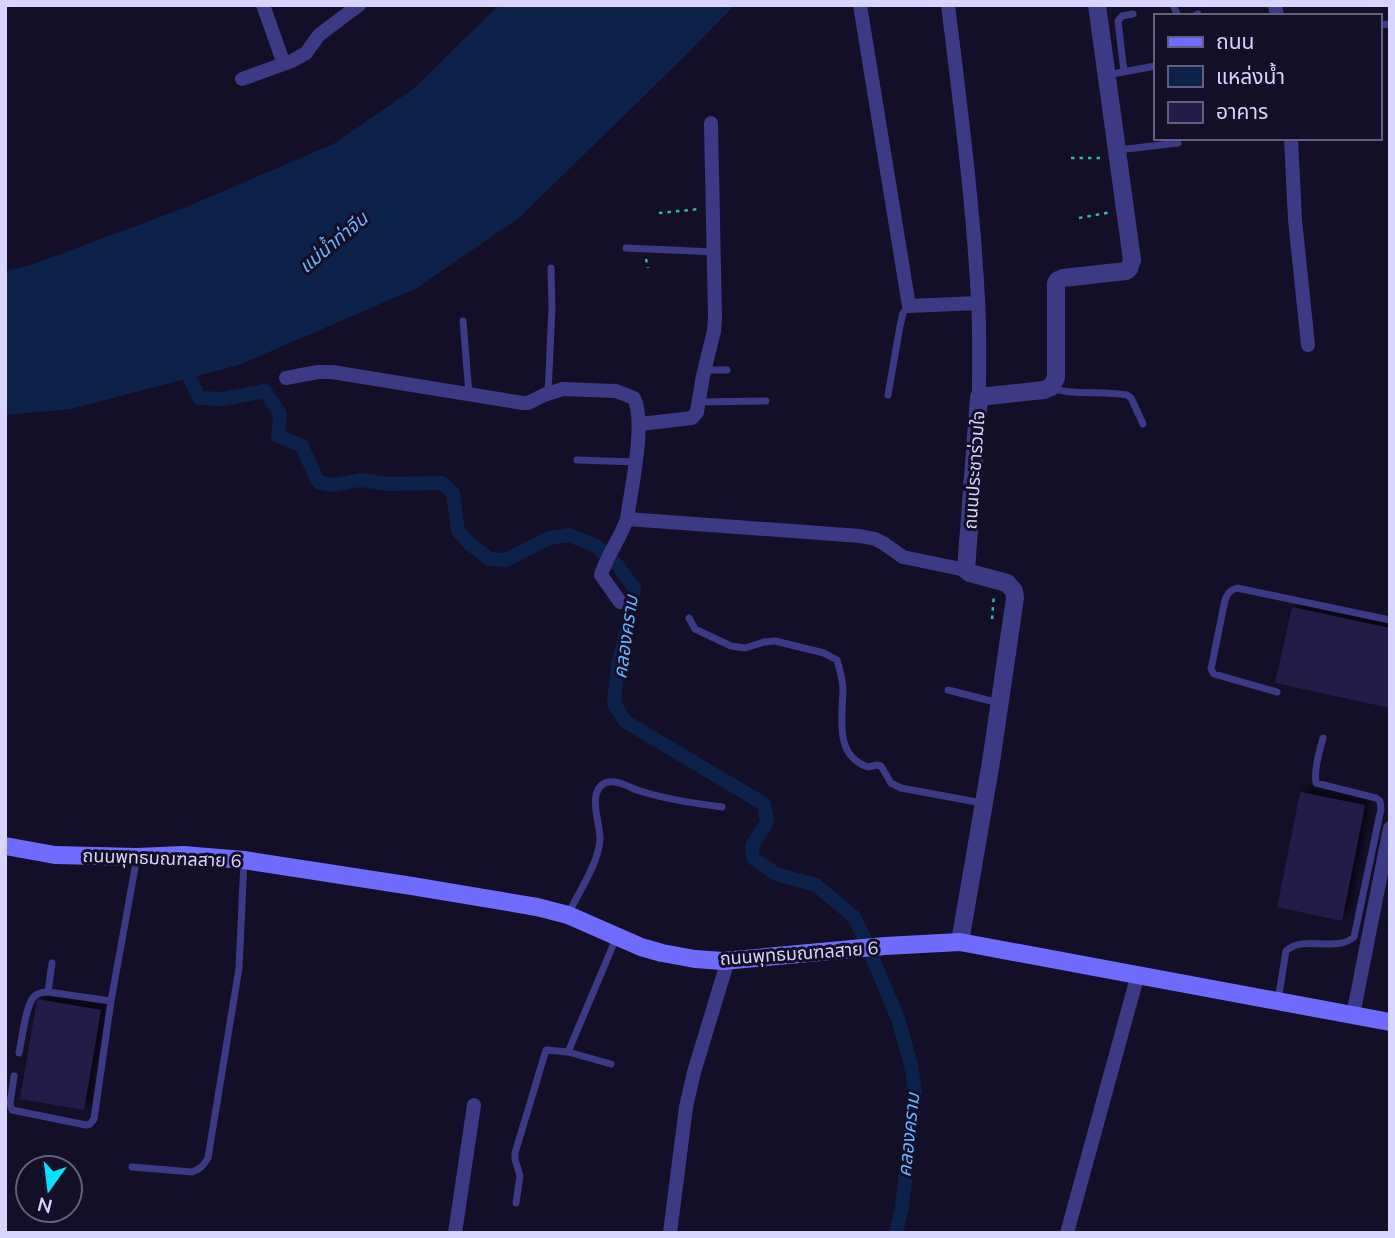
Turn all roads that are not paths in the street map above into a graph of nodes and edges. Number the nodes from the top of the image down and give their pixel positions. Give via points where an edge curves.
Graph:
1 (263, 5) edge
2 (359, 5) edge
3 (860, 5) edge
4 (948, 5) edge
5 (1098, 5) edge
6 (1133, 14) dead end
7 (284, 64) junction
8 (1154, 66) edge
9 (1115, 73) junction
10 (242, 79) dead end
11 (711, 123) dead end
12 (1291, 140) edge
13 (1178, 143) dead end
14 (1118, 154) junction
15 (626, 248) dead end
16 (715, 252) junction
17 (551, 268) dead end
18 (978, 303) junction
19 (909, 306) junction
20 (463, 321) dead end
21 (1308, 345) dead end
22 (704, 370) junction
23 (727, 370) dead end
24 (286, 378) dead end
25 (1051, 387) junction
26 (548, 393) junction
27 (469, 395) junction
28 (888, 395) dead end
29 (979, 397) junction
30 (766, 401) dead end
31 (698, 402) junction
32 (640, 424) junction
33 (1143, 424) dead end
34 (577, 460) dead end
35 (635, 462) junction
36 (627, 519) junction
37 (966, 570) junction
38 (620, 602) dead end
39 (690, 618) dead end
40 (1390, 620) edge
41 (948, 690) dead end
42 (1278, 692) dead end
43 (999, 703) junction
44 (1323, 738) dead end
45 (983, 803) junction
46 (722, 807) dead end
47 (1390, 828) edge
48 (5, 846) edge
49 (137, 857) junction
50 (244, 860) junction
51 (568, 915) junction
52 (617, 935) junction
53 (960, 942) junction
54 (728, 960) junction
55 (52, 963) dead end
56 (1138, 974) junction
57 (48, 992) junction
58 (1278, 1000) junction
59 (111, 1001) junction
60 (1353, 1015) junction
61 (1390, 1022) edge
62 (568, 1052) junction
63 (19, 1053) dead end
64 (611, 1063) dead end
65 (14, 1076) dead end
66 (474, 1105) dead end
67 (132, 1167) dead end
68 (516, 1203) dead end
69 (455, 1233) edge
70 (670, 1233) edge
71 (1068, 1233) edge

1 - 7 street
2 - 7 street via 319,35 306,53
3 - 19 street
4 - 18 street
5 - 9 street
6 - 9 lane via 1118,21
7 - 10 street
8 - 9 lane
9 - 14 street
11 - 16 street
12 - 21 street
13 - 14 lane
14 - 25 street via 1132,260 1129,270 1063,278 1056,283 1056,378
15 - 16 lane
16 - 22 street via 714,331
17 - 26 lane
18 - 19 street
18 - 29 street
19 - 28 lane via 903,313
20 - 27 lane
22 - 23 lane
22 - 31 street
24 - 27 street via 332,372
25 - 29 street, ถนนประชาร่วมใจ
25 - 33 lane via 1127,395
26 - 27 street via 523,404
26 - 32 street via 563,389 627,394 638,406
29 - 37 street, ถนนประชาร่วมใจ
30 - 31 lane
31 - 32 street via 692,418
32 - 35 street
34 - 35 lane
35 - 36 street
36 - 37 street via 860,536 883,542 904,557
36 - 38 street via 601,575
37 - 43 street via 1007,583 1014,591
39 - 45 lane via 695,629 731,646 745,648 775,641 837,660 842,677 844,744 858,761 868,767 881,766 891,783 901,788
40 - 42 lane via 1231,590 1211,669 1214,674
41 - 43 lane
43 - 45 street
44 - 58 lane via 1316,783 1376,798 1381,809 1354,937 1342,943 1290,947
45 - 53 street
46 - 51 lane via 605,783 597,792 595,808 600,831 597,856
47 - 60 street
48 - 49 main road, ถนนพุทธมณฑลสาย 6 via 55,855
49 - 50 main road, ถนนพุทธมณฑลสาย 6
49 - 59 lane
50 - 51 main road, ถนนพุทธมณฑลสาย 6
50 - 67 lane via 239,968 208,1158 192,1172
51 - 52 main road, ถนนพุทธมณฑลสาย 6
52 - 54 main road, ถนนพุทธมณฑลสาย 6 via 662,953
52 - 62 lane
53 - 54 main road, ถนนพุทธมณฑลสาย 6
53 - 56 main road, ถนนพุทธมณฑลสาย 6
54 - 70 street via 686,1107
55 - 57 lane
56 - 58 main road, ถนนพุทธมณฑลสาย 6
56 - 71 street
57 - 59 lane
57 - 63 lane via 33,997
58 - 60 main road, ถนนพุทธมณฑลสาย 6
59 - 65 lane via 90,1124 12,1110
60 - 61 main road, ถนนพุทธมณฑลสาย 6
62 - 64 lane
62 - 68 lane via 546,1050 544,1054 515,1153 520,1177
66 - 69 street

